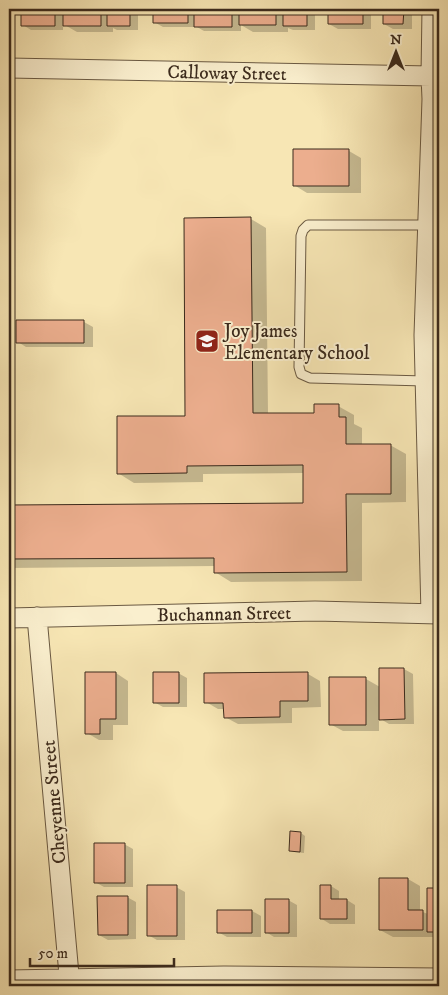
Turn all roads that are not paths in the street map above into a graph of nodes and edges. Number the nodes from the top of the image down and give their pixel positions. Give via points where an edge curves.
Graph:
1 (432, 9) edge
2 (9, 68) edge
3 (435, 82) edge
4 (428, 225) junction
5 (432, 335) edge
6 (425, 381) junction
7 (435, 614) edge
8 (37, 617) junction
9 (9, 618) edge
10 (439, 978) edge
11 (9, 980) edge
12 (70, 982) edge

1 - 3 street
2 - 3 street, Calloway Street
3 - 4 street
4 - 5 street
4 - 6 lane via 308,225 301,236 301,374 310,378
5 - 6 street
6 - 7 street
7 - 8 street, Buchannan Street via 315,612
8 - 9 street, Buchannan Street
8 - 12 street, Cheyenne Street
10 - 12 street via 233,976
11 - 12 street

